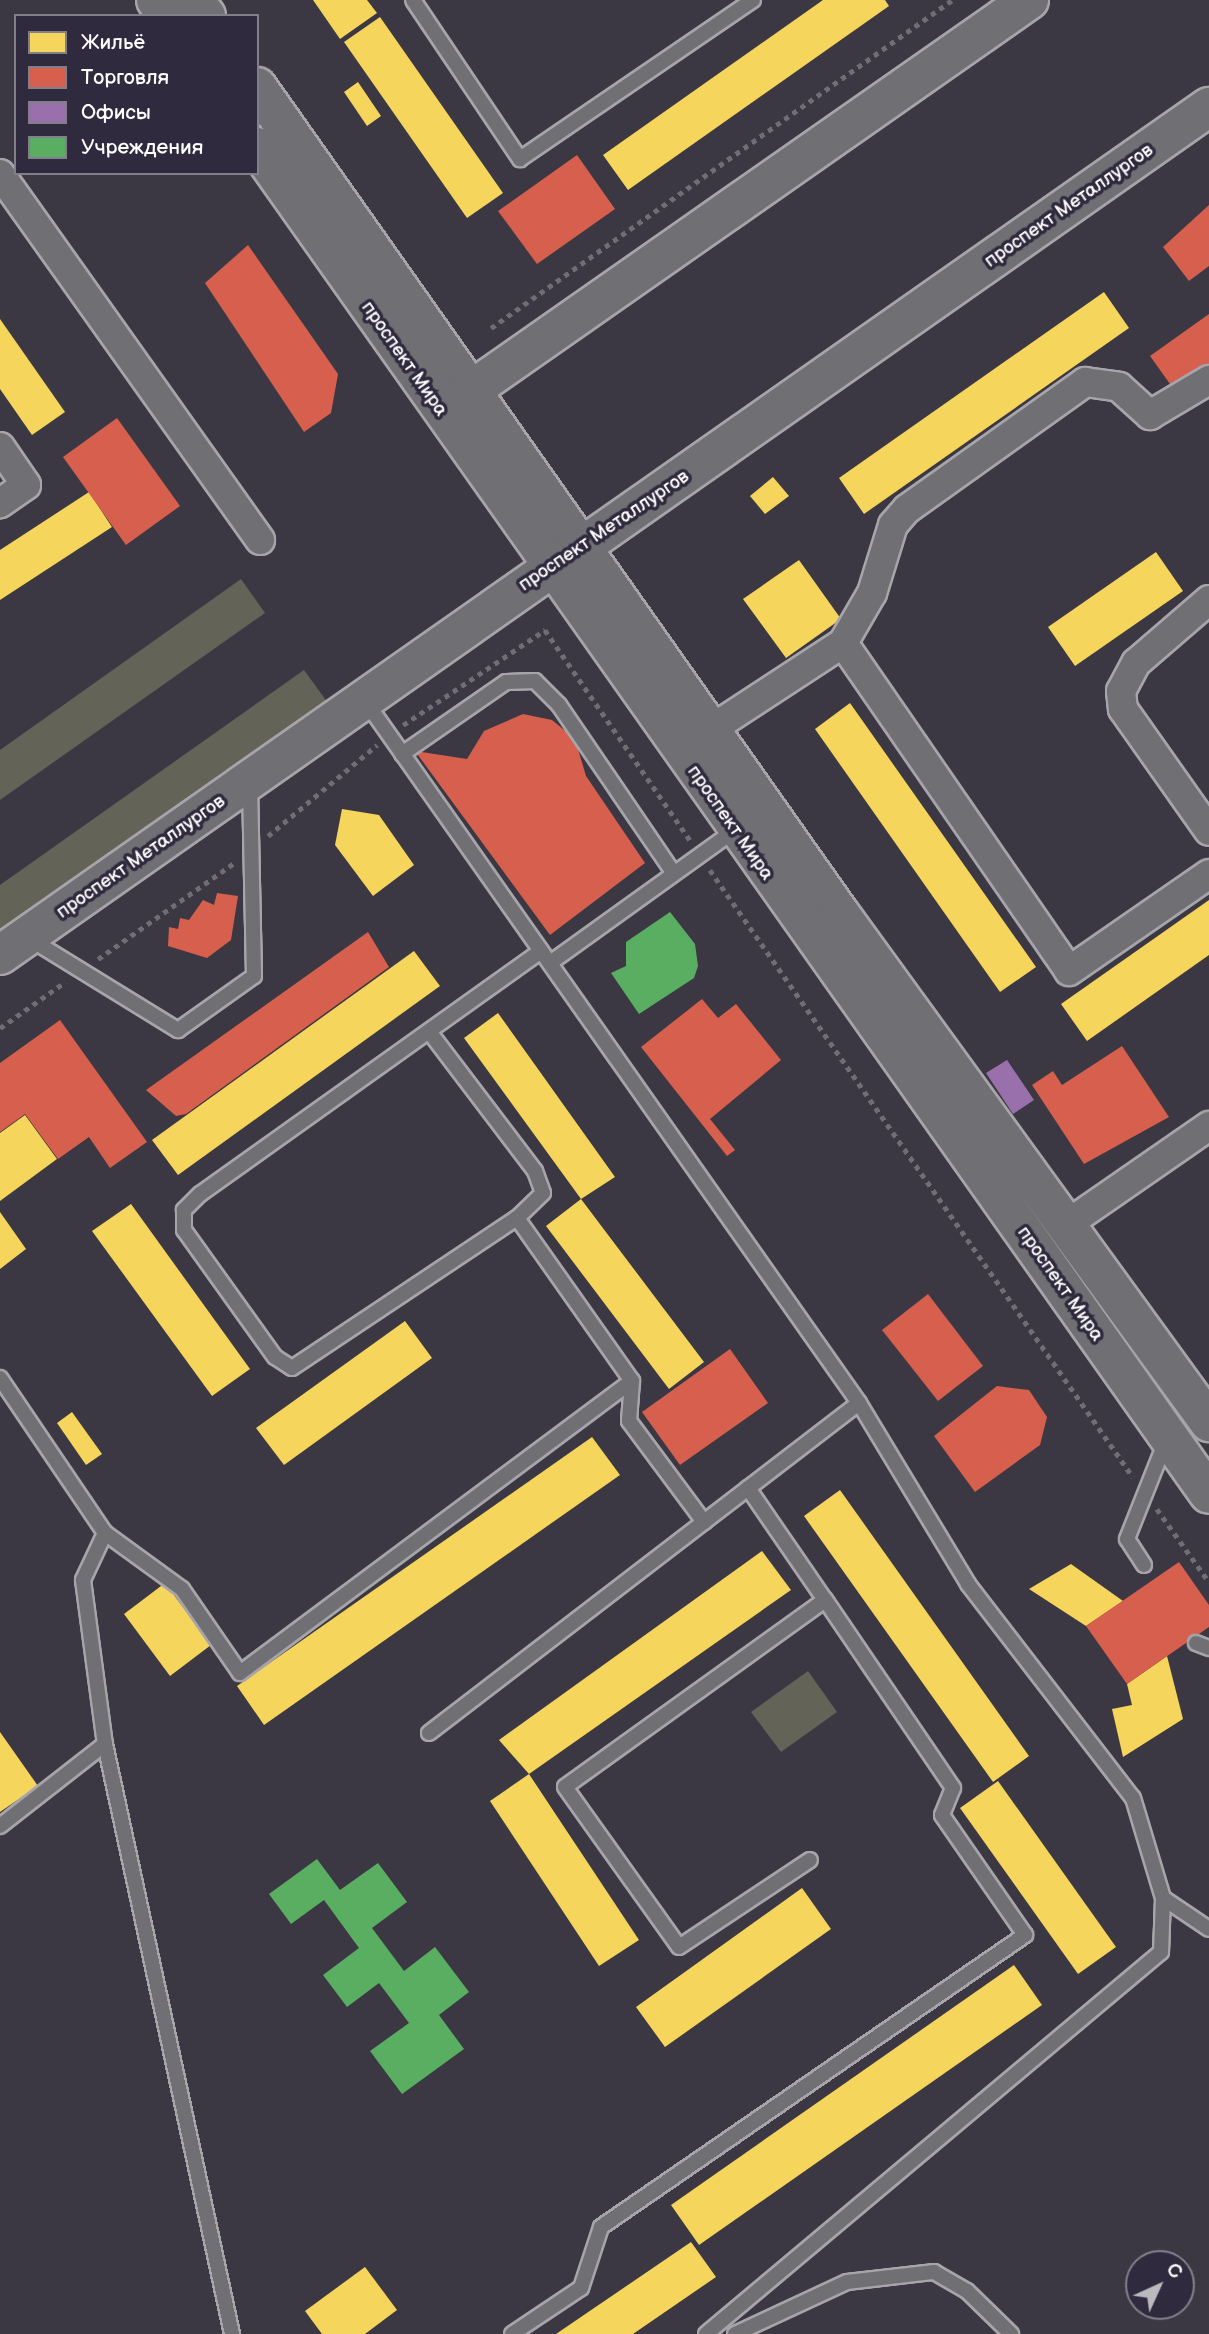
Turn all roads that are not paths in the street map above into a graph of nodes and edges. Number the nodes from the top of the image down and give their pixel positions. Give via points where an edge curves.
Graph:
1 (413, 0) edge
2 (753, 0) edge
3 (1029, 0) edge
4 (259, 90) edge
5 (1209, 107) edge
6 (259, 150) edge
7 (0, 174) edge
8 (1209, 380) edge
9 (475, 388) junction
10 (440, 412) junction
11 (0, 447) edge
12 (0, 503) edge
13 (260, 540) dead end
14 (584, 547) junction
15 (550, 567) junction
16 (1209, 600) edge
17 (843, 643) junction
18 (365, 701) junction
19 (713, 728) junction
20 (402, 754) junction
21 (250, 782) junction
22 (735, 830) junction
23 (1209, 831) edge
24 (673, 872) junction
25 (1209, 874) edge
26 (840, 914) junction
27 (13, 946) edge
28 (541, 951) junction
29 (550, 963) junction
30 (431, 1034) junction
31 (1209, 1126) edge
32 (517, 1218) junction
33 (1066, 1225) junction
34 (0, 1378) edge
35 (632, 1381) junction
36 (859, 1402) junction
37 (1209, 1422) edge
38 (1168, 1436) junction
39 (748, 1488) junction
40 (1209, 1494) edge
41 (704, 1522) junction
42 (105, 1533) junction
43 (1144, 1565) dead end
44 (825, 1600) junction
45 (429, 1732) dead end
46 (105, 1744) junction
47 (0, 1826) edge
48 (810, 1860) dead end
49 (1163, 1898) junction
50 (1209, 1929) edge
51 (232, 2334) edge
52 (512, 2334) edge
53 (706, 2334) edge
54 (735, 2334) edge
55 (1011, 2334) edge

1 - 2 lane via 520,159
3 - 9 main road
4 - 9 main road, проспект Мира
5 - 14 main road, проспект Металлургов
6 - 10 main road, проспект Мира
7 - 13 street
8 - 17 street via 1150,415 1119,387 1085,382 906,509 893,525 872,593
9 - 10 main road
9 - 14 main road, проспект Мира
10 - 15 main road, проспект Мира
11 - 12 street via 26,485
14 - 15 main road, проспект Металлургов
14 - 19 main road, проспект Мира
15 - 18 main road, проспект Металлургов
15 - 22 main road, проспект Мира
16 - 23 street via 1136,663 1121,691 1123,709
17 - 19 street
17 - 25 street via 1069,971
18 - 20 lane
18 - 21 main road, проспект Металлургов
19 - 26 main road, проспект Мира
20 - 24 lane via 506,682 535,681 559,705
20 - 28 lane
21 - 27 main road, проспект Металлургов
21 - 27 lane via 254,976 178,1030 84,969
22 - 24 lane
22 - 26 main road via 769,840
22 - 38 main road, проспект Мира
24 - 29 lane
26 - 33 main road, проспект Мира
28 - 29 lane
28 - 30 lane
29 - 36 lane
30 - 32 lane via 535,1171 543,1193
30 - 32 lane via 200,1194 184,1210 184,1230 275,1357 292,1368
31 - 33 street
32 - 35 lane
33 - 37 main road, проспект Мира
34 - 42 lane
35 - 41 lane via 629,1421
35 - 42 lane via 240,1673 182,1589
36 - 39 lane
36 - 49 lane via 968,1584 1133,1798
38 - 40 main road, проспект Мира
38 - 43 lane via 1127,1539
39 - 41 lane
39 - 44 lane
41 - 45 lane
42 - 46 lane via 83,1580
44 - 48 lane via 565,1787 679,1947
44 - 52 lane via 953,1788 942,1815 1025,1935 601,2227 581,2288
46 - 47 lane
46 - 51 lane
49 - 50 lane via 1194,1913
49 - 53 lane via 1161,1951
54 - 55 lane via 847,2282 934,2272 967,2291

